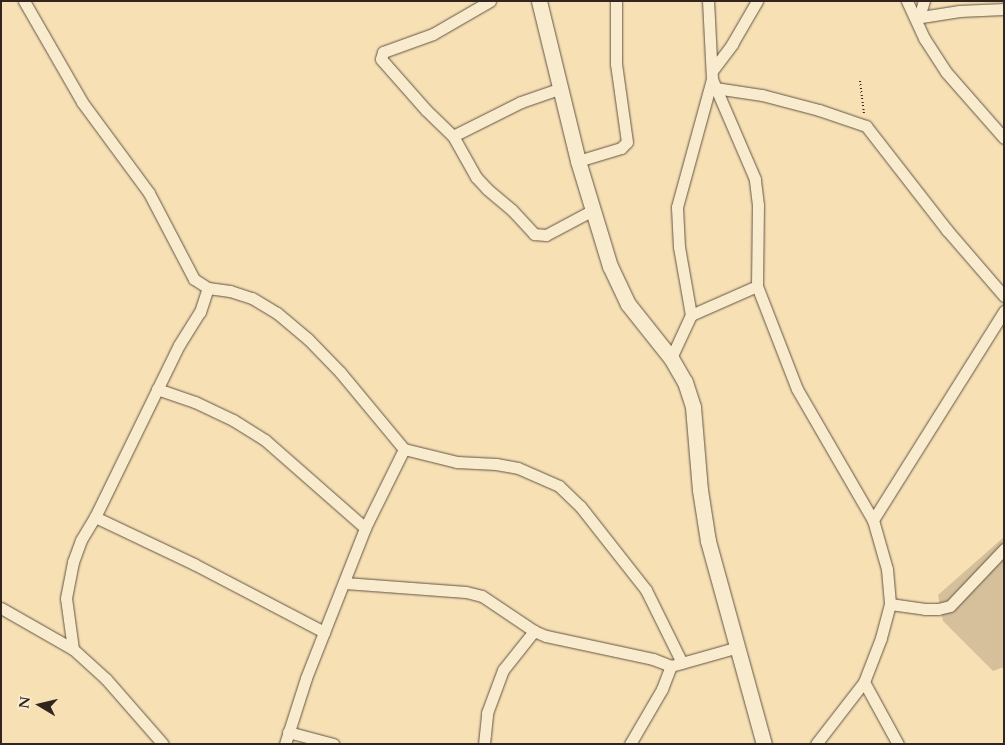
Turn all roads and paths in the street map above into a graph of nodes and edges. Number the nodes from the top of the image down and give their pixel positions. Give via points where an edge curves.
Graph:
1 (24, 1) edge
2 (490, 1) edge
3 (539, 1) edge
4 (616, 1) edge
5 (708, 1) edge
6 (757, 1) edge
7 (907, 1) edge
8 (924, 1) edge
9 (1004, 9) edge
10 (917, 18) junction
11 (713, 79) junction
12 (860, 81) dead end
13 (558, 89) junction
14 (866, 126) junction
15 (453, 136) junction
16 (1004, 138) edge
17 (578, 161) junction
18 (593, 210) junction
19 (757, 286) junction
20 (208, 288) junction
21 (1004, 296) edge
22 (1004, 311) edge
23 (691, 315) junction
24 (671, 358) junction
25 (157, 390) junction
26 (404, 449) junction
27 (95, 517) junction
28 (873, 520) junction
29 (365, 528) junction
30 (1004, 549) edge
31 (345, 583) junction
32 (890, 604) junction
33 (1, 608) edge
34 (324, 632) junction
35 (534, 632) junction
36 (738, 647) junction
37 (73, 649) junction
38 (677, 664) junction
39 (864, 682) junction
40 (287, 738) edge
41 (163, 744) edge
42 (333, 744) edge
43 (484, 744) edge
44 (630, 744) edge
45 (764, 744) edge
46 (816, 744) edge
47 (898, 744) edge

1 - 20 street via 82,102 149,193 186,267 200,284
2 - 15 street via 433,34 380,54 381,60 404,86
3 - 13 street
4 - 17 street via 616,64 627,142 621,148
5 - 11 street
6 - 11 street
7 - 10 street
8 - 10 street
9 - 10 street via 959,11
10 - 16 street via 924,38 946,72
11 - 14 street
11 - 19 street via 755,178
11 - 23 street via 677,207 678,247
12 - 14 path
13 - 15 street via 521,102
13 - 17 street
14 - 21 street via 947,230
15 - 18 street via 476,177 534,234 546,235
17 - 18 street
18 - 24 street via 610,266 625,297
19 - 23 street
19 - 28 street via 797,389
20 - 25 street via 200,312
20 - 26 street via 252,298 277,313 340,372
22 - 28 street
23 - 24 street
24 - 36 street via 685,382 693,407 708,541
25 - 27 street
25 - 29 street via 195,402 265,440
26 - 29 street
26 - 38 street via 457,462 518,468 558,486 580,506 646,590
27 - 34 street
27 - 37 street via 81,540 69,580 66,598
28 - 32 street via 887,569
29 - 31 street
30 - 32 street via 950,606 938,610
31 - 34 street
31 - 35 street via 482,596
32 - 39 street
33 - 37 street
34 - 40 street
35 - 38 street
35 - 43 street via 503,670 487,713
36 - 38 street
36 - 45 street
37 - 41 street via 106,680
38 - 44 street
39 - 46 street
39 - 47 street
40 - 42 street

